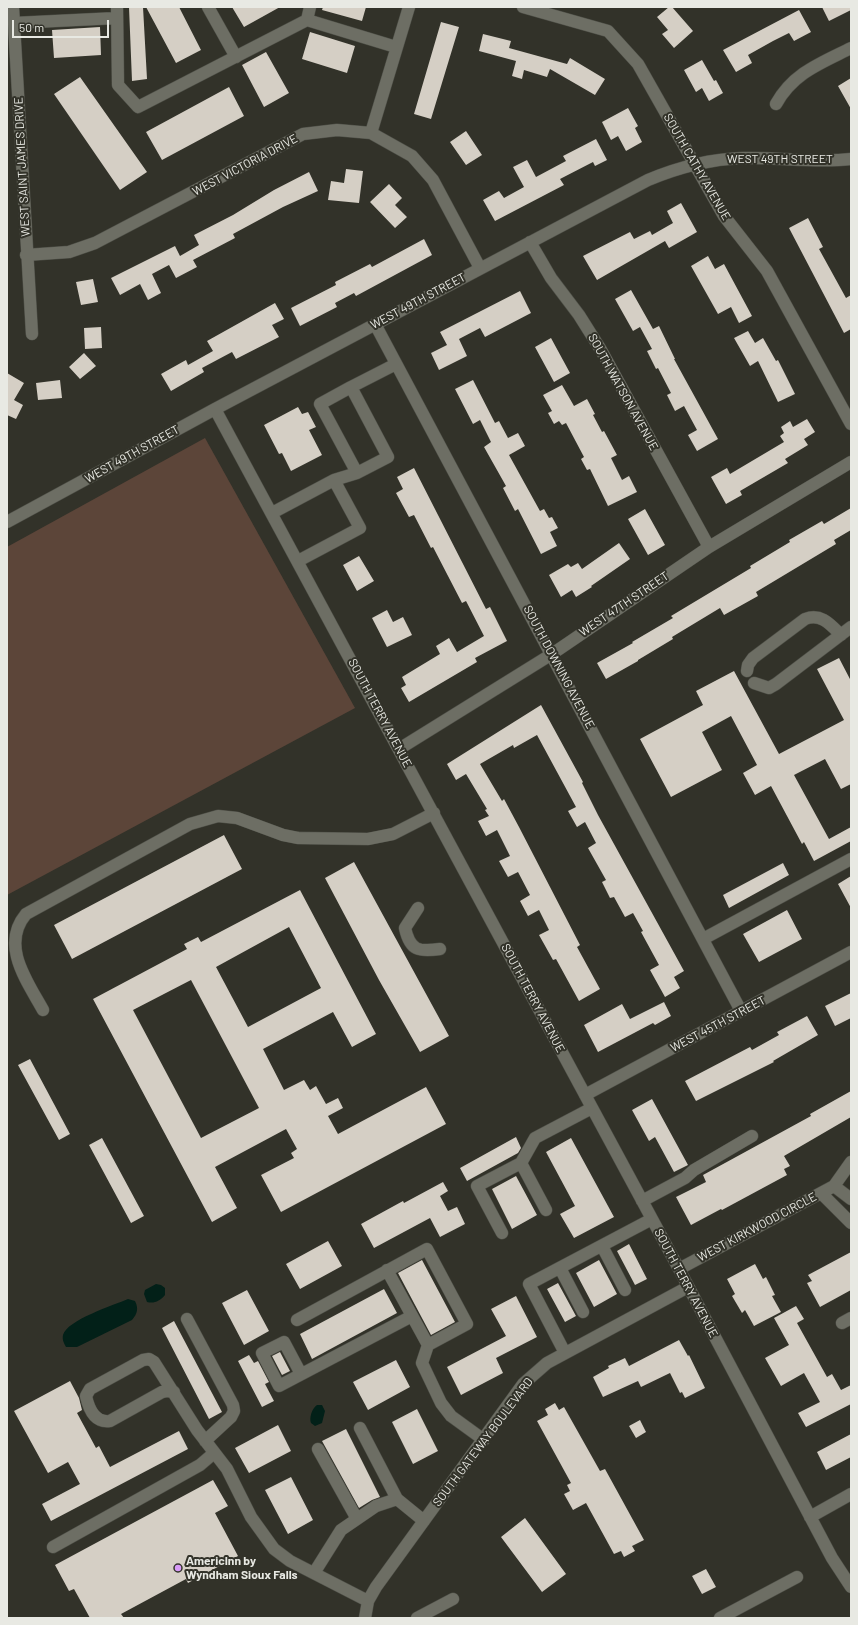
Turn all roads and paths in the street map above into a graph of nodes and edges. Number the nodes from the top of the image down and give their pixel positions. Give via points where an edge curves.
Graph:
1 (13, 7) edge
2 (208, 7) edge
3 (310, 7) edge
4 (408, 7) edge
5 (523, 7) edge
6 (117, 12) edge
7 (306, 20) junction
8 (14, 23) junction
9 (396, 47) junction
10 (851, 48) edge
11 (236, 57) junction
12 (776, 104) dead end
13 (371, 133) junction
14 (851, 159) edge
15 (695, 163) junction
16 (530, 242) junction
17 (26, 255) junction
18 (480, 268) junction
19 (375, 324) junction
20 (32, 334) dead end
21 (396, 364) junction
22 (351, 387) junction
23 (216, 409) junction
24 (851, 424) edge
25 (851, 462) edge
26 (357, 472) junction
27 (334, 480) junction
28 (272, 513) junction
29 (7, 522) edge
30 (709, 547) junction
31 (298, 561) junction
32 (851, 627) edge
33 (840, 635) junction
34 (552, 654) junction
35 (747, 671) dead end
36 (754, 683) dead end
37 (399, 749) junction
38 (434, 813) junction
39 (851, 859) edge
40 (418, 908) dead end
41 (702, 938) junction
42 (440, 949) dead end
43 (851, 952) edge
44 (43, 1010) dead end
45 (741, 1011) junction
46 (585, 1095) junction
47 (592, 1108) junction
48 (752, 1136) dead end
49 (851, 1162) edge
50 (521, 1163) junction
51 (834, 1186) junction
52 (821, 1193) junction
53 (851, 1199) edge
54 (642, 1201) junction
55 (546, 1210) dead end
56 (652, 1219) junction
57 (851, 1223) edge
58 (502, 1233) dead end
59 (602, 1246) junction
60 (560, 1268) junction
61 (679, 1269) junction
62 (388, 1270) junction
63 (688, 1287) junction
64 (625, 1290) dead end
65 (583, 1312) dead end
66 (412, 1316) junction
67 (187, 1319) dead end
68 (297, 1320) dead end
69 (428, 1345) junction
70 (565, 1353) junction
71 (301, 1374) dead end
72 (174, 1392) junction
73 (360, 1428) dead end
74 (484, 1440) junction
75 (205, 1442) junction
76 (318, 1449) dead end
77 (214, 1453) junction
78 (851, 1494) edge
79 (397, 1500) junction
80 (810, 1517) junction
81 (357, 1519) junction
82 (424, 1521) junction
83 (53, 1547) dead end
84 (314, 1573) junction
85 (797, 1577) dead end
86 (851, 1587) edge
87 (453, 1599) dead end
88 (368, 1601) junction
89 (365, 1618) edge
90 (417, 1618) edge
91 (720, 1618) edge

1 - 8 street, WEST SAINT JAMES DRIVE
2 - 11 street
3 - 7 street
4 - 9 street
5 - 15 street, SOUTH CATHY AVENUE via 608,31 638,64
6 - 8 street
6 - 11 street via 118,85 138,107
7 - 9 street
7 - 11 street
8 - 17 street, WEST SAINT JAMES DRIVE
9 - 13 street
10 - 12 street via 799,76 783,91
13 - 17 street, WEST VICTORIA DRIVE via 337,130 303,134 95,243 69,252
13 - 18 street, WEST VICTORIA DRIVE via 412,156 433,180
14 - 15 street, WEST 49TH STREET via 810,161 744,158
15 - 16 street, WEST 49TH STREET via 648,180
15 - 24 street, SOUTH CATHY AVENUE via 724,216 767,271
16 - 18 street, WEST 49TH STREET
16 - 30 street, SOUTH WATSON AVENUE via 551,278 601,350
17 - 20 street, WEST SAINT JAMES DRIVE
18 - 19 street, WEST 49TH STREET
19 - 21 street, SOUTH DOWNING AVENUE
19 - 23 street, WEST 49TH STREET
21 - 22 street
21 - 34 street, SOUTH DOWNING AVENUE
22 - 26 street via 320,404
22 - 26 street via 388,457
23 - 28 street, SOUTH TERRY AVENUE
23 - 29 street, WEST 49TH STREET
25 - 30 street, WEST 47TH STREET
26 - 27 street
27 - 28 street
27 - 31 street via 360,528
28 - 31 street, SOUTH TERRY AVENUE
30 - 34 street, WEST 47TH STREET
31 - 37 street, SOUTH TERRY AVENUE
32 - 33 street
33 - 35 street via 831,625 819,618 805,618 753,658
33 - 36 street via 769,688
34 - 37 street, WEST 47TH STREET
34 - 41 street, SOUTH DOWNING AVENUE
37 - 38 street, SOUTH TERRY AVENUE
38 - 44 street via 393,834 368,839 291,837 237,818 218,816 190,824 26,914 18,923 14,935 15,960
38 - 46 street, SOUTH TERRY AVENUE
39 - 41 street
40 - 42 street via 405,928 412,944 418,950
41 - 45 street, SOUTH DOWNING AVENUE
43 - 45 street, WEST 45TH STREET
45 - 46 street, WEST 45TH STREET
46 - 47 street, SOUTH TERRY AVENUE
47 - 50 street via 535,1138
47 - 54 street, SOUTH TERRY AVENUE
48 - 54 street via 685,1178
49 - 51 street
50 - 55 street
50 - 58 street via 478,1186
51 - 52 street, WEST KIRKWOOD CIRCLE
51 - 53 street
52 - 57 street
52 - 61 street, WEST KIRKWOOD CIRCLE
54 - 56 street, SOUTH TERRY AVENUE
56 - 59 street
56 - 61 street, SOUTH TERRY AVENUE
59 - 60 street
59 - 64 street
60 - 65 street
60 - 70 street via 529,1284
61 - 63 street, SOUTH TERRY AVENUE
62 - 66 street
62 - 68 street
62 - 69 street via 427,1249 431,1256 467,1324
63 - 70 street, SOUTH GATEWAY BOULEVARD
63 - 80 street, SOUTH TERRY AVENUE
66 - 69 street
66 - 71 street
67 - 75 street via 234,1411
69 - 74 street via 422,1363 441,1404 451,1416
70 - 74 street, SOUTH GATEWAY BOULEVARD via 547,1363 524,1384
72 - 72 street via 154,1362 148,1359 90,1389 86,1396 96,1418 102,1422 110,1421 162,1392
72 - 75 street
73 - 79 street
74 - 82 street, SOUTH GATEWAY BOULEVARD
75 - 77 street
76 - 81 street
77 - 83 street via 200,1465
77 - 84 street via 227,1469 251,1518 274,1549 290,1561
78 - 80 street
79 - 81 street via 376,1506
79 - 82 street
80 - 86 street, SOUTH TERRY AVENUE
81 - 84 street via 341,1530
82 - 88 street, SOUTH GATEWAY BOULEVARD
84 - 88 street
85 - 91 street
87 - 90 street
88 - 89 street, SOUTH GATEWAY BOULEVARD

